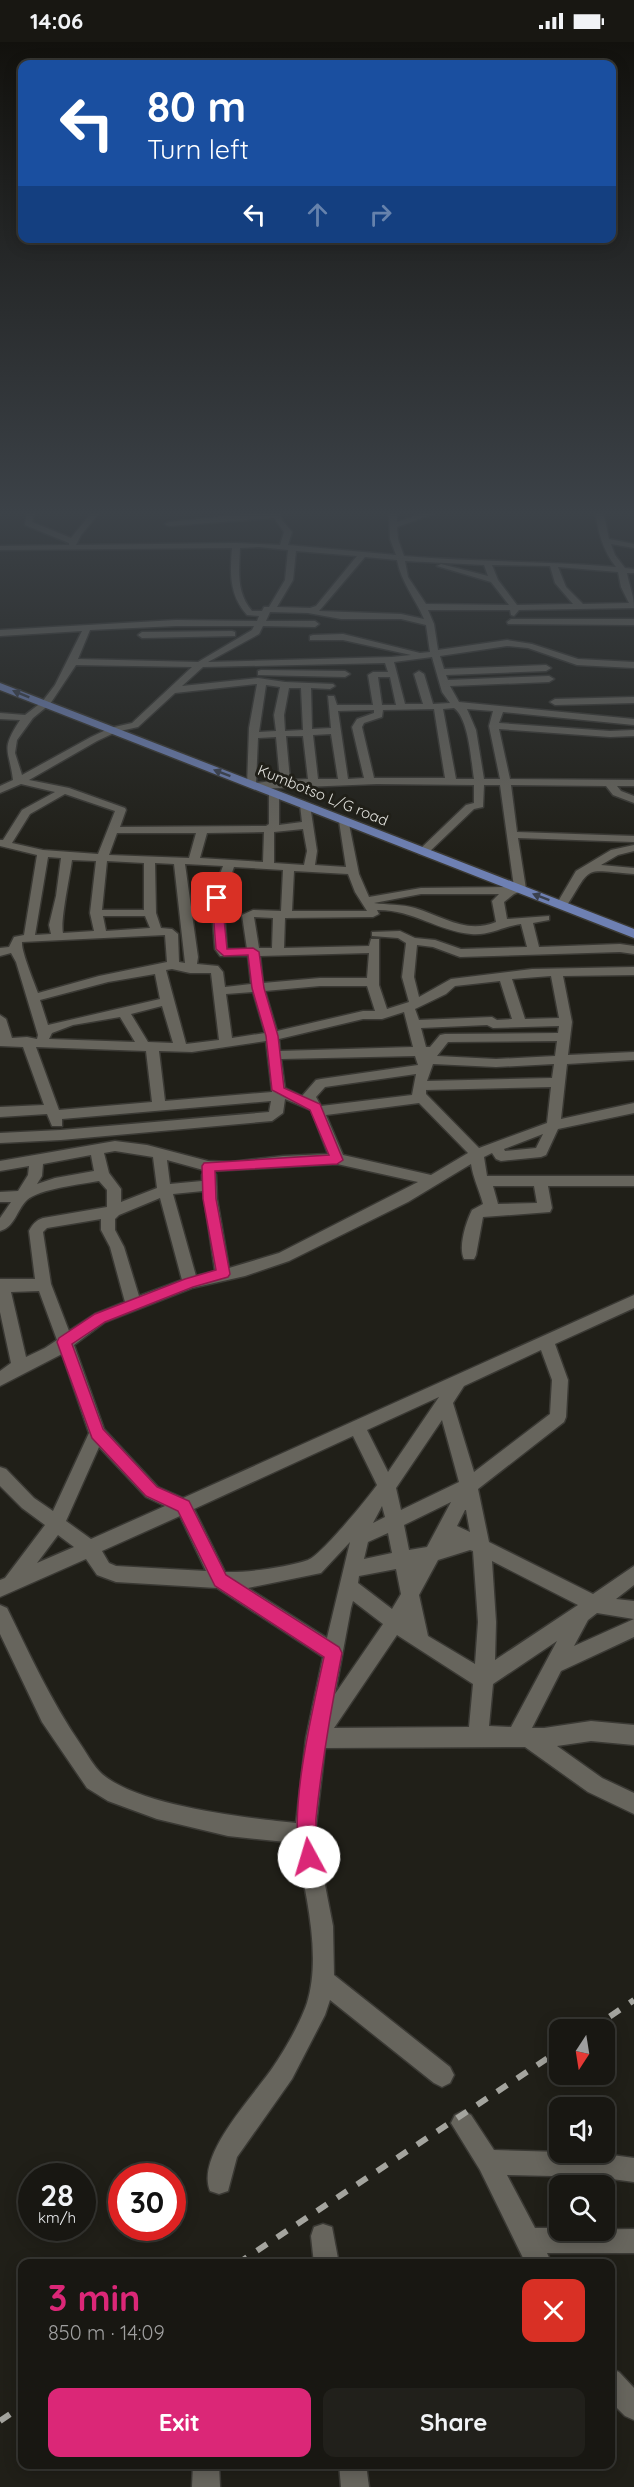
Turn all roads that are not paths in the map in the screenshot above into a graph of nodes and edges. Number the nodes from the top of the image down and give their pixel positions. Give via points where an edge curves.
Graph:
1 (173, 625) edge
2 (259, 625) edge
3 (315, 625) edge
4 (430, 625) edge
5 (511, 625) edge
6 (0, 633) edge
7 (85, 633) junction
8 (250, 635) junction
9 (313, 638) junction
10 (512, 644) junction
11 (541, 651) junction
12 (436, 654) junction
13 (425, 656) junction
14 (388, 660) junction
15 (72, 662) junction
16 (317, 662) junction
17 (343, 662) junction
18 (201, 664) junction
19 (634, 665) edge
20 (546, 668) junction
21 (66, 672) junction
22 (193, 672) junction
23 (442, 672) junction
24 (345, 674) junction
25 (394, 674) junction
26 (419, 674) dead end
27 (262, 682) junction
28 (445, 683) junction
29 (285, 685) junction
30 (0, 686) edge
31 (306, 686) junction
32 (330, 686) junction
33 (173, 690) junction
34 (552, 690) junction
35 (634, 700) edge
36 (45, 704) junction
37 (456, 705) junction
38 (0, 706) edge
39 (433, 707) junction
40 (333, 708) junction
41 (378, 708) junction
42 (401, 708) junction
43 (499, 708) junction
44 (556, 714) junction
45 (0, 716) edge
46 (26, 718) junction
47 (634, 722) edge
48 (494, 726) junction
49 (113, 730) junction
50 (336, 731) junction
51 (308, 733) junction
52 (634, 733) edge
53 (280, 734) junction
54 (254, 735) junction
55 (2, 764) dead end
56 (16, 768) junction
57 (18, 780) junction
58 (343, 781) junction
59 (370, 781) junction
60 (451, 781) junction
61 (479, 781) junction
62 (505, 781) junction
63 (608, 781) junction
64 (313, 782) junction
65 (285, 783) junction
66 (634, 783) edge
67 (253, 785) junction
68 (0, 790) edge
69 (65, 790) junction
70 (274, 793) junction
71 (634, 800) edge
72 (305, 806) junction
73 (344, 821) junction
74 (307, 825) junction
75 (269, 829) junction
76 (114, 830) junction
77 (202, 830) junction
78 (512, 835) junction
79 (634, 839) edge
80 (3, 844) edge
81 (634, 848) edge
82 (43, 852) junction
83 (423, 852) junction
84 (67, 855) junction
85 (102, 858) junction
86 (149, 860) junction
87 (179, 860) junction
88 (194, 861) junction
89 (229, 865) junction
90 (268, 867) junction
91 (588, 867) junction
92 (289, 868) junction
93 (309, 869) junction
94 (352, 871) junction
95 (634, 871) edge
96 (515, 890) junction
97 (562, 905) junction
98 (371, 907) junction
99 (96, 913) junction
100 (150, 913) junction
101 (282, 915) junction
102 (545, 918) dead end
103 (526, 920) junction
104 (502, 923) junction
105 (156, 930) junction
106 (376, 934) junction
107 (634, 934) edge
108 (101, 935) junction
109 (58, 937) junction
110 (28, 938) junction
111 (412, 941) junction
112 (15, 949) junction
113 (374, 949) junction
114 (634, 950) edge
115 (278, 951) junction
116 (534, 951) junction
117 (0, 952) edge
118 (253, 952) junction
119 (174, 964) junction
120 (160, 969) junction
121 (190, 969) junction
122 (634, 971) edge
123 (556, 974) junction
124 (505, 977) junction
125 (373, 982) junction
126 (258, 988) junction
127 (220, 991) junction
128 (32, 998) junction
129 (167, 1002) junction
130 (412, 1005) junction
131 (123, 1012) junction
132 (382, 1015) junction
133 (0, 1019) edge
134 (566, 1022) junction
135 (520, 1023) junction
136 (415, 1024) junction
137 (272, 1036) junction
138 (565, 1037) junction
139 (43, 1038) junction
140 (27, 1041) junction
141 (3, 1042) edge
142 (226, 1042) junction
143 (147, 1046) junction
144 (181, 1048) junction
145 (419, 1051) junction
146 (274, 1054) junction
147 (634, 1056) edge
148 (430, 1060) junction
149 (562, 1060) junction
150 (560, 1082) junction
151 (421, 1092) junction
152 (279, 1093) junction
153 (159, 1105) junction
154 (317, 1109) junction
155 (633, 1111) edge
156 (0, 1112) edge
157 (52, 1112) junction
158 (553, 1126) junction
159 (62, 1135) junction
160 (0, 1138) edge
161 (97, 1150) junction
162 (499, 1152) junction
163 (160, 1154) junction
164 (477, 1154) junction
165 (69, 1155) junction
166 (337, 1160) junction
167 (36, 1161) junction
168 (0, 1166) edge
169 (208, 1166) junction
170 (102, 1175) junction
171 (634, 1180) edge
172 (435, 1181) junction
173 (484, 1181) junction
174 (540, 1181) junction
175 (510, 1182) junction
176 (209, 1185) junction
177 (165, 1190) junction
178 (21, 1196) junction
179 (0, 1197) edge
180 (484, 1210) junction
181 (114, 1211) junction
182 (0, 1226) edge
183 (470, 1255) dead end
184 (223, 1274) junction
185 (190, 1283) junction
186 (43, 1285) junction
187 (1, 1286) edge
188 (634, 1301) edge
189 (134, 1306) junction
190 (546, 1341) junction
191 (64, 1342) junction
192 (20, 1366) junction
193 (0, 1379) edge
194 (457, 1383) junction
195 (445, 1402) junction
196 (357, 1427) junction
197 (97, 1433) junction
198 (0, 1474) edge
199 (470, 1485) junction
200 (387, 1487) junction
201 (184, 1506) junction
202 (367, 1513) junction
203 (394, 1521) junction
204 (56, 1524) junction
205 (446, 1529) junction
206 (360, 1537) junction
207 (477, 1543) junction
208 (89, 1548) junction
209 (432, 1554) junction
210 (404, 1558) junction
211 (634, 1574) edge
212 (351, 1577) junction
213 (220, 1580) junction
214 (6, 1587) edge
215 (411, 1593) junction
216 (587, 1609) junction
217 (634, 1610) edge
218 (0, 1614) edge
219 (395, 1622) junction
220 (634, 1628) edge
221 (420, 1641) junction
222 (333, 1653) junction
223 (554, 1665) junction
224 (483, 1678) junction
225 (634, 1734) edge
226 (478, 1736) junction
227 (523, 1737) junction
228 (316, 1738) junction
229 (634, 1804) edge
230 (305, 1834) junction
231 (323, 1980) junction
232 (442, 2075) dead end
233 (463, 2123) dead end
234 (488, 2162) junction
235 (634, 2169) edge
236 (219, 2182) dead end
237 (323, 2236) dead end
238 (527, 2240) junction
239 (634, 2241) edge
240 (326, 2259) edge
241 (537, 2259) edge
242 (615, 2386) edge
243 (634, 2407) edge
244 (206, 2469) edge
245 (353, 2469) edge
246 (206, 2487) edge
247 (355, 2487) edge

1 - 7 street
2 - 8 street
3 - 9 street
4 - 12 street
5 - 10 street
6 - 7 street
7 - 8 street
7 - 15 street
8 - 18 street
9 - 13 street via 343,637
9 - 16 street
10 - 11 street
10 - 12 street
11 - 19 street via 577,662
11 - 20 street
12 - 13 street
12 - 23 street
13 - 14 street
14 - 17 street
14 - 25 street
15 - 18 street
15 - 21 street
16 - 17 street
16 - 18 street
17 - 24 street
18 - 22 street
20 - 23 street
20 - 34 street
21 - 22 street
21 - 36 street
22 - 24 street
22 - 33 street
23 - 28 street
24 - 32 street via 344,680
25 - 41 street via 374,675
25 - 42 street
26 - 39 street
27 - 29 street
27 - 33 street
27 - 54 street
28 - 34 street
28 - 37 street
29 - 31 street
29 - 53 street
36 -> 30 main road, Kumbotso L/G road
31 - 32 street
31 - 51 street
32 - 40 street
33 - 49 street via 135,725
34 - 35 street
34 - 44 street
36 - 46 street
36 - 49 main road, Kumbotso L/G road
37 - 39 street
37 - 43 street
37 - 61 street via 463,710 471,730
38 - 46 street
39 - 42 street
39 - 60 street
40 - 41 street
40 - 50 street
41 - 42 street
41 - 59 street via 378,717 360,722 357,727
43 - 44 street
43 - 48 street
44 - 47 street
45 - 46 street
46 - 56 street via 10,748
48 - 52 street
48 - 62 street
49 - 57 street
67 -> 49 main road, Kumbotso L/G road
50 - 51 street
50 - 58 street
51 - 53 street
51 - 64 street
53 - 54 street
53 - 65 street
54 - 67 street
55 - 56 street
56 - 57 street
57 - 68 street
57 - 69 street
58 - 59 street
58 - 64 street
59 - 60 street
60 - 61 street
61 - 62 street
61 - 83 street via 479,805 470,807
62 - 63 street
62 - 78 street
63 - 66 street
63 - 71 street via 617,793
64 - 65 street
65 - 67 street
67 - 70 main road, Kumbotso L/G road
69 - 76 street via 120,809
69 - 80 street via 26,812
70 - 72 main road, Kumbotso L/G road
70 - 75 street via 274,825
72 - 73 main road, Kumbotso L/G road
72 - 74 street
73 - 83 main road, Kumbotso L/G road
73 - 94 street
74 - 75 street
74 - 93 street via 312,850
75 - 77 street
75 - 90 street
76 - 77 street
76 - 85 street
77 - 88 street
78 - 79 street
78 - 96 street
80 - 82 street
81 - 91 street via 615,852
82 - 84 street
82 - 110 street
83 - 96 main road, Kumbotso L/G road
84 - 85 street
84 - 109 street via 55,924
85 - 86 street
85 - 99 street
86 - 87 street
86 - 100 street
87 - 88 street
87 - 121 street via 192,957
88 - 89 street
89 - 90 street
89 - 118 street via 217,898 221,949 224,953
90 - 92 street
91 - 95 street
91 - 97 street via 580,873
92 - 93 street
92 - 101 street
93 - 94 street
94 - 98 street via 359,892
97 -> 96 main road, Kumbotso L/G road
96 - 98 street via 421,891
96 - 104 street via 498,901
97 - 107 main road, Kumbotso L/G road
98 - 101 street
98 - 104 street via 400,908 462,929 494,929
98 - 106 street
99 - 100 street
99 - 108 street
100 - 105 street
101 - 115 street
101 - 118 street via 248,915
102 - 103 street
103 - 104 street
103 - 116 street
105 - 108 street
105 - 119 street via 172,934
106 - 111 street via 400,935
106 - 113 street
108 - 109 street
109 - 110 street
110 - 112 street via 17,940
111 - 116 street via 460,952
111 - 130 street via 408,977
112 - 117 street
112 - 128 street
113 - 115 street
113 - 125 street
114 - 116 street
115 - 118 street
118 - 126 street
119 - 120 street
119 - 121 street
120 - 128 street via 101,979
120 - 129 street
121 - 127 street via 216,970
122 - 123 street
123 - 124 street
123 - 134 street
124 - 130 street via 451,983
124 - 135 street
125 - 126 street
125 - 132 street
126 - 127 street
126 - 137 street
127 - 142 street
128 - 139 street
129 - 131 street
129 - 144 street
130 - 132 street
130 - 136 street
131 - 139 street via 57,1026
131 - 143 street
132 - 137 street via 363,1015
133 - 141 street
134 - 135 street
134 - 138 street
135 - 136 street
136 - 145 street
137 - 142 street
137 - 146 street
138 - 148 street via 445,1038
138 - 149 street
139 - 140 street
139 - 143 street
140 - 141 street
140 - 157 street
142 - 144 street
143 - 144 street
143 - 153 street
145 - 146 street
145 - 148 street
146 - 152 street
147 - 149 street
148 - 149 street
148 - 151 street
148 - 154 street via 321,1083 309,1096
149 - 150 street
150 - 151 street
150 - 158 street
151 - 154 street
151 - 164 street
152 - 153 street
152 - 154 street
152 - 159 street via 272,1116
153 - 157 street
154 - 166 street
155 - 158 street via 608,1111
156 - 157 street
157 - 159 street
158 - 162 street via 529,1133
158 - 162 street via 541,1152
159 - 160 street
159 - 165 street
161 - 163 street via 132,1147
161 - 165 street
161 - 170 street
162 - 164 street
162 - 175 street
163 - 169 street
163 - 177 street
164 - 172 street
164 - 173 street via 480,1178
165 - 167 street
166 - 169 street
166 - 172 street
167 - 168 street
167 - 178 street via 35,1176
169 - 176 street
170 - 178 street via 55,1183
170 - 181 street via 114,1188
171 - 174 street
172 - 184 street via 284,1257
173 - 175 street
173 - 180 street via 491,1206
174 - 175 street
174 - 180 street via 545,1208
176 - 177 street
176 - 184 street
177 - 181 street
177 - 185 street
178 - 179 street
178 - 182 street
180 - 183 street via 477,1214
181 - 186 street via 38,1227
181 - 189 street via 108,1217 108,1230 117,1247
184 - 185 street
185 - 189 street
186 - 187 street
186 - 191 street
187 - 192 street
188 - 190 street
189 - 191 street via 100,1318
190 - 194 street
190 - 199 street via 560,1380 558,1417
191 - 192 street via 51,1353
191 - 197 street
192 - 193 street
194 - 195 street
194 - 196 street
195 - 199 street
195 - 200 street
196 - 200 street
196 - 201 street
197 - 201 street via 152,1492
197 - 204 street
198 - 204 street
199 - 203 street
199 - 205 street
199 - 207 street
200 - 202 street
200 - 203 street
201 - 208 street
201 - 213 street
202 - 206 street
202 - 213 street via 315,1567 241,1581
203 - 206 street
203 - 210 street
204 - 208 street
204 - 214 street
205 - 207 street
205 - 209 street
206 - 212 street
207 - 209 street
207 - 216 street
207 - 224 street via 488,1622
208 - 213 street via 103,1569 116,1574
208 - 214 street
209 - 210 street
209 - 215 street
210 - 212 street
210 - 215 street
211 - 216 street
212 - 219 street
212 - 222 street
213 - 222 street
215 - 219 street
215 - 221 street
216 - 217 street
216 - 223 street
216 - 224 street
218 - 230 street via 49,1715 94,1780 115,1794 157,1809 228,1826
219 - 221 street
219 - 228 street
220 - 223 street
221 - 224 street
222 - 228 street
223 - 227 street
224 - 226 street
225 - 227 street via 591,1731
226 - 227 street
226 - 228 street
227 - 229 street via 595,1785
228 - 230 street
230 - 231 street via 322,1926
231 - 232 street
231 - 236 street via 317,2007 284,2071 226,2152
233 - 234 street
234 - 235 street
234 - 238 street
237 - 240 street
238 - 239 street
238 - 241 street
242 - 243 street
244 - 246 street
245 - 247 street

